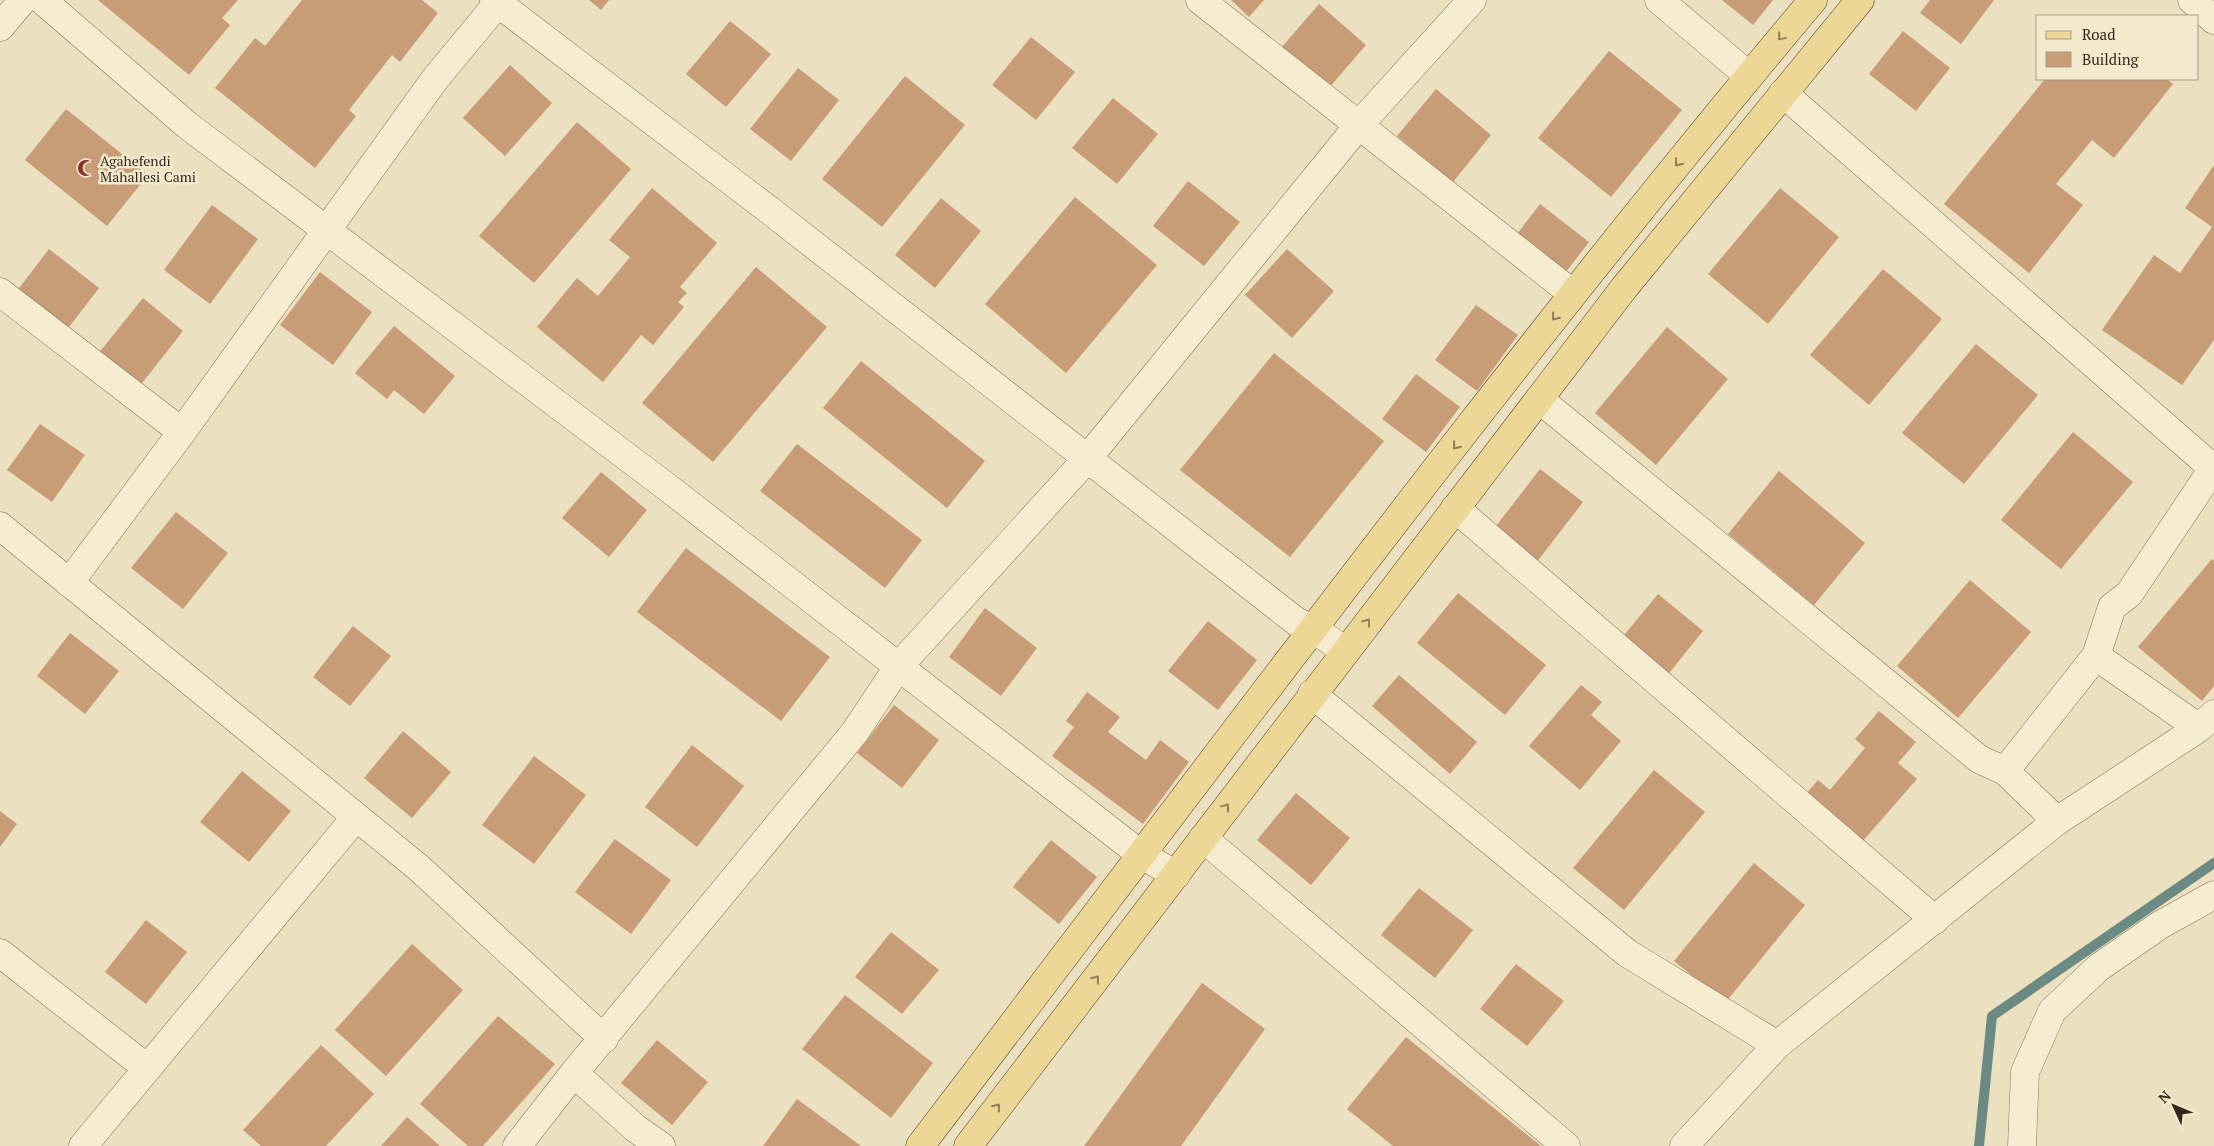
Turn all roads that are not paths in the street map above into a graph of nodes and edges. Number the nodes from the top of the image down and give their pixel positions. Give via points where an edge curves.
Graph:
1 (23, 0) edge
2 (42, 0) edge
3 (1200, 0) edge
4 (1472, 0) edge
5 (1659, 0) edge
6 (1813, 0) edge
7 (1860, 0) edge
8 (2192, 0) edge
9 (496, 2) edge
10 (2214, 20) edge
11 (0, 27) edge
12 (1749, 76) junction
13 (1783, 94) junction
14 (1358, 126) junction
15 (327, 230) junction
16 (0, 292) edge
17 (1573, 294) junction
18 (1539, 399) junction
19 (182, 432) junction
20 (1087, 459) junction
21 (2214, 468) edge
22 (1456, 508) junction
23 (0, 526) edge
24 (69, 583) junction
25 (1314, 629) junction
26 (1345, 651) junction
27 (2096, 656) junction
28 (898, 667) junction
29 (1312, 694) junction
30 (2206, 721) edge
31 (2005, 771) junction
32 (356, 817) junction
33 (2057, 822) junction
34 (1203, 838) junction
35 (1143, 854) junction
36 (1176, 875) junction
37 (2214, 895) edge
38 (1935, 920) junction
39 (0, 953) edge
40 (604, 1039) junction
41 (1777, 1045) junction
42 (148, 1068) junction
43 (574, 1073) junction
44 (83, 1146) edge
45 (517, 1146) edge
46 (661, 1146) edge
47 (920, 1146) edge
48 (968, 1146) edge
49 (1566, 1146) edge
50 (1684, 1146) edge
51 (2022, 1146) edge

1 - 11 street
2 - 15 street via 187,125
3 - 14 street
4 - 14 street
5 - 12 street
6 -> 12 main road
7 - 13 main road
8 - 10 street
9 - 15 street via 435,79
9 - 20 street via 773,213
12 -> 17 main road
13 - 18 main road via 1624,288
13 - 21 street
14 - 17 street
14 - 20 street
15 - 19 street
15 - 28 street via 663,484
16 - 19 street
17 -> 25 main road
18 - 22 main road
18 - 31 street via 1979,759
19 - 24 street
20 - 25 street via 1297,622
20 - 28 street
21 - 27 street via 2130,594 2112,607
26 -> 22 main road
22 - 38 street
23 - 24 street
24 - 32 street
25 - 26 street
25 - 35 main road
26 - 29 main road
27 - 30 street
27 - 31 street
28 - 35 street via 1138,854
28 - 40 street via 855,732
34 -> 29 main road
29 - 41 street via 1627,953
30 - 33 street
31 - 33 street
32 - 40 street via 419,868
32 - 42 street
33 - 38 street
34 - 36 main road
34 - 49 street
35 - 36 street
35 - 47 main road
48 -> 36 main road
37 - 51 street via 2160,925 2098,968 2052,1011 2025,1072
38 - 41 street
39 - 42 street
40 - 43 street
41 - 50 street
42 - 44 street
43 - 45 street
43 - 46 street via 635,1128

